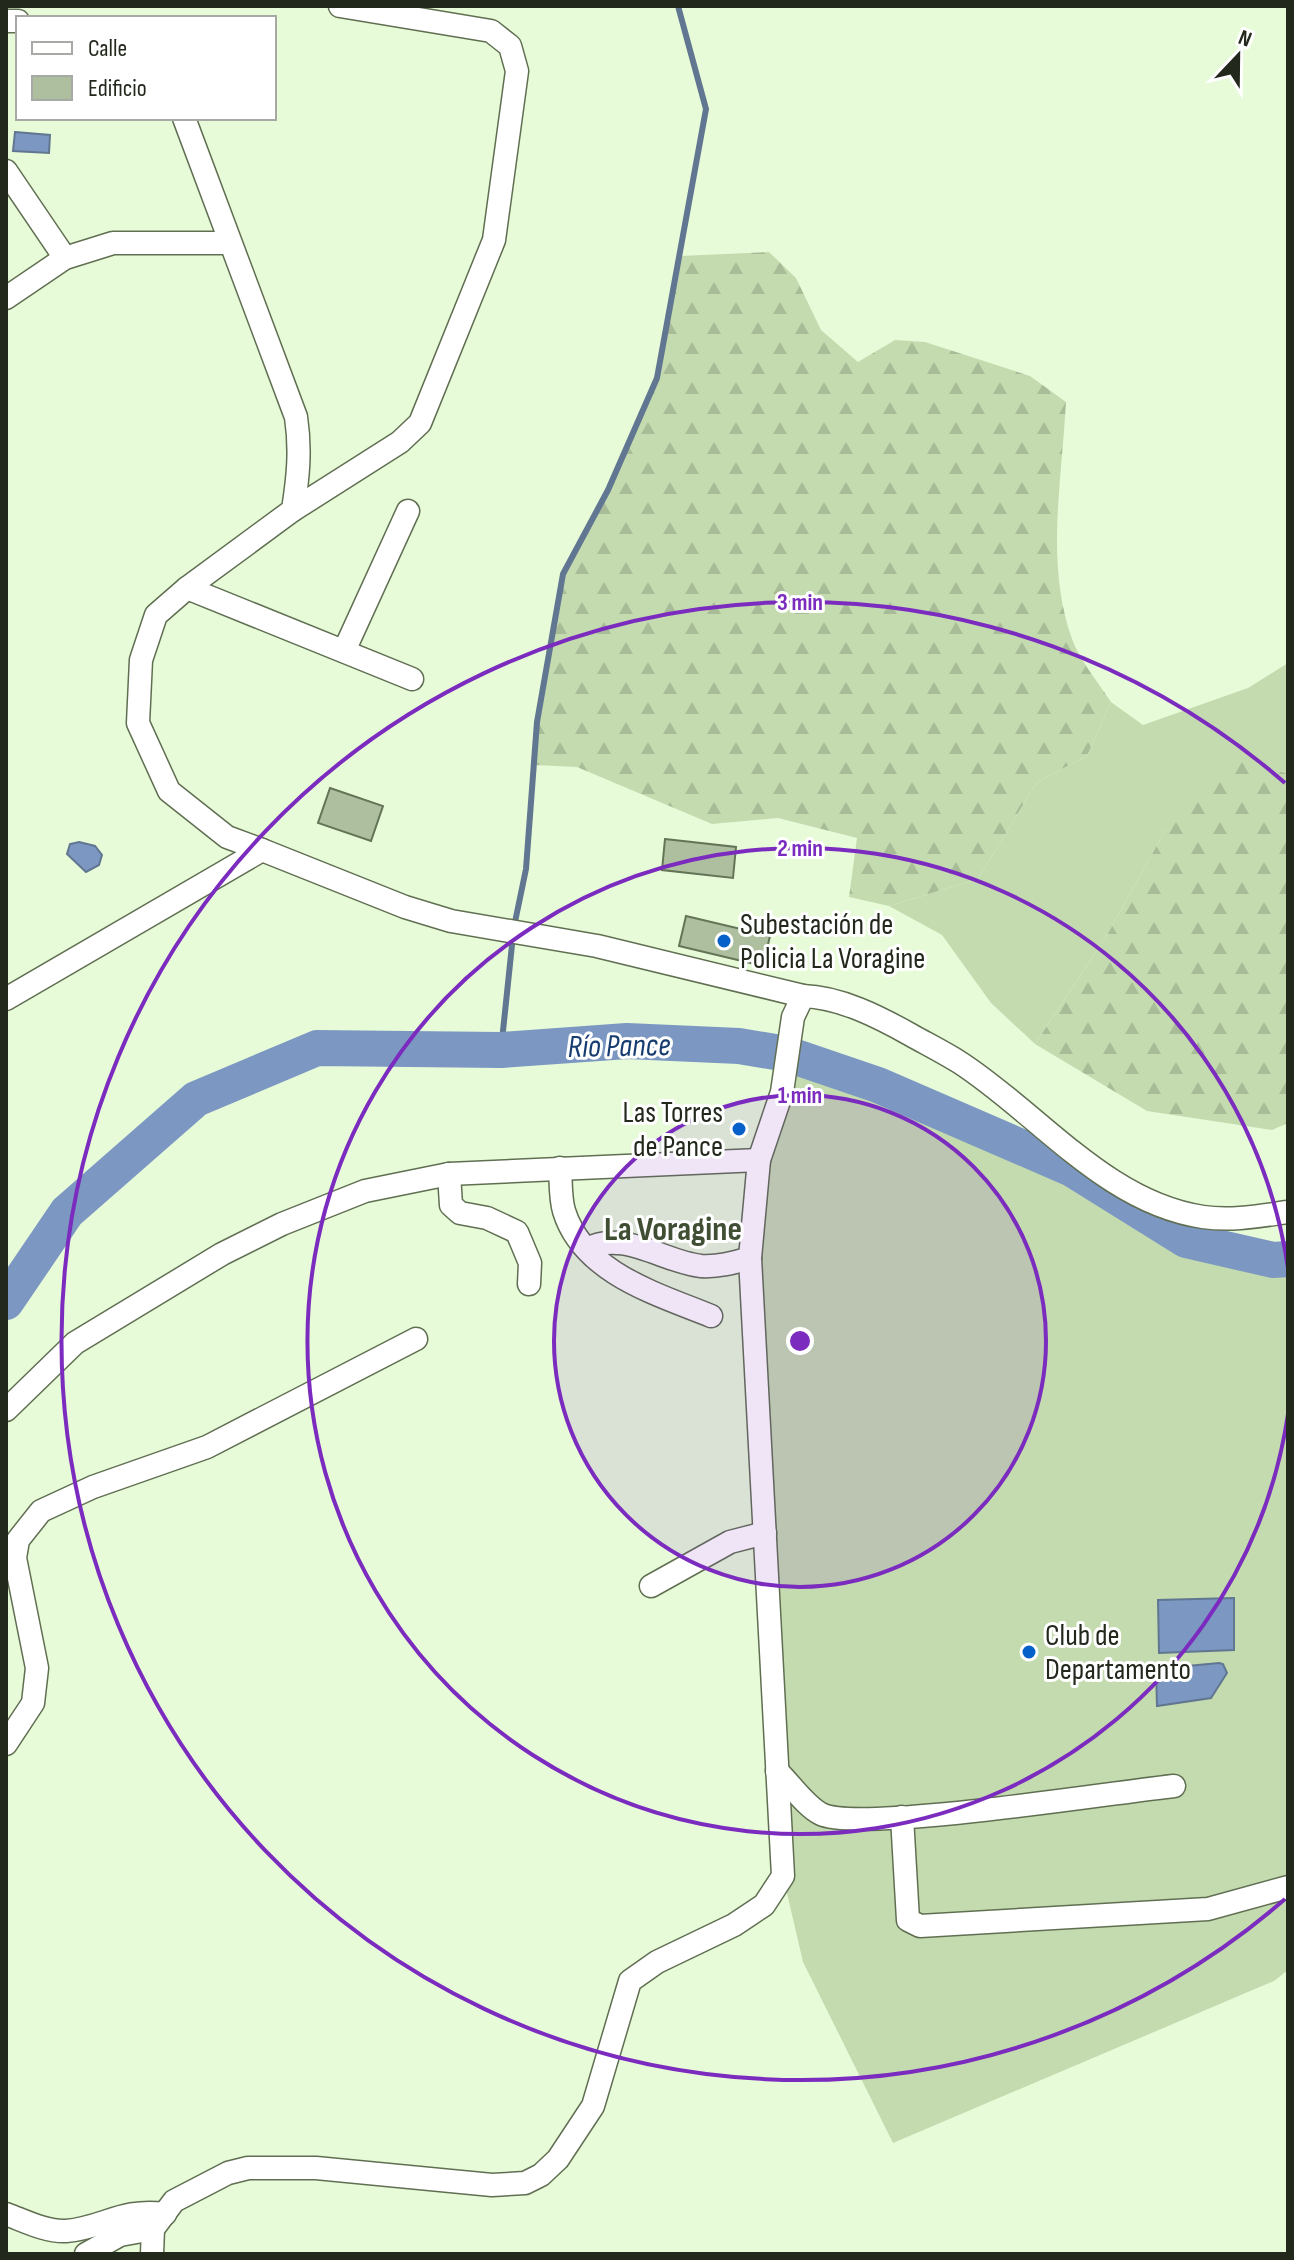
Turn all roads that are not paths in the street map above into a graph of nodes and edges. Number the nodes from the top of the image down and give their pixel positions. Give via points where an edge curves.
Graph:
1 (340, 6) edge
2 (185, 120) edge
3 (6, 171) edge
4 (228, 243) junction
5 (65, 258) junction
6 (6, 298) edge
7 (293, 510) junction
8 (408, 511) dead end
9 (187, 588) junction
10 (344, 651) junction
11 (412, 679) dead end
12 (262, 850) junction
13 (803, 996) junction
14 (6, 999) edge
15 (759, 1160) junction
16 (560, 1168) junction
17 (449, 1174) junction
18 (1288, 1212) edge
19 (587, 1249) junction
20 (750, 1258) junction
21 (529, 1284) dead end
22 (711, 1316) dead end
23 (416, 1339) dead end
24 (6, 1410) edge
25 (765, 1533) junction
26 (651, 1586) dead end
27 (6, 1744) edge
28 (777, 1771) junction
29 (1174, 1786) dead end
30 (902, 1817) junction
31 (1288, 1887) edge
32 (6, 2214) edge
33 (159, 2221) junction
34 (86, 2254) edge
35 (152, 2254) edge

1 - 7 street via 491,31 510,46 517,71 494,240 420,423 400,442
2 - 4 street
3 - 5 street
4 - 5 street via 113,243
4 - 7 street via 296,417 300,444
5 - 6 street
7 - 9 street
8 - 10 street
9 - 10 street
9 - 12 street via 156,615 141,660 138,723 169,791 227,837
10 - 11 street
12 - 13 street via 451,921 597,946
12 - 14 street
13 - 15 street via 793,1017 782,1092
13 - 18 street via 819,996 883,1019 959,1062 1110,1179 1162,1205 1237,1220
15 - 16 street
15 - 20 street
16 - 17 street
16 - 19 street via 563,1209
17 - 21 street via 451,1205 460,1213 517,1232 530,1263
17 - 24 street via 365,1191 222,1254 75,1343
19 - 20 street via 599,1241 628,1244 700,1266
19 - 22 street via 601,1265 649,1291
20 - 25 street
23 - 27 street via 207,1447 41,1511 18,1540 15,1558 37,1668 33,1703
25 - 26 street via 730,1542
25 - 28 street
28 - 30 street via 820,1814 846,1819
28 - 33 street via 783,1876 764,1905 630,1981 593,2106 541,2175 525,2183 492,2185 316,2168 248,2168 174,2201
29 - 30 street
30 - 31 street via 908,1920 920,1926 1208,1909
32 - 33 street via 67,2231 140,2210
33 - 34 street
33 - 35 street

